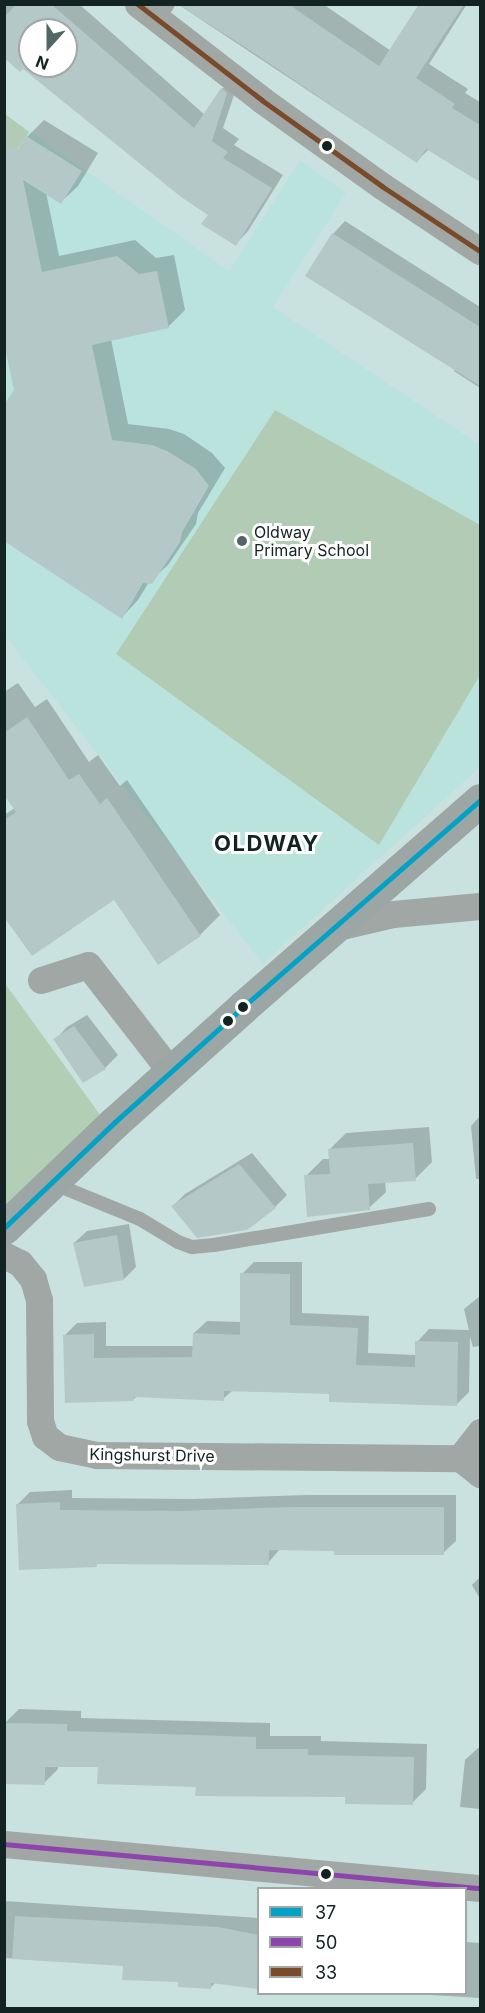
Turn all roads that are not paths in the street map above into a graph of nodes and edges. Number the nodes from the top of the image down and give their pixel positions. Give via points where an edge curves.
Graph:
1 (154, 10) edge
2 (480, 251) edge
3 (480, 800) edge
4 (480, 906) edge
5 (337, 927) junction
6 (41, 980) dead end
7 (171, 1072) junction
8 (52, 1183) junction
9 (429, 1209) dead end
10 (4, 1228) edge
11 (4, 1255) edge
12 (480, 1432) edge
13 (470, 1466) edge
14 (4, 1844) edge
15 (480, 1888) edge

1 - 2 street via 373,180
3 - 5 street
4 - 5 street via 393,914
5 - 7 street
6 - 7 street via 88,965
7 - 8 street
8 - 9 lane via 140,1219 192,1247
8 - 10 street
11 - 13 street, Kingshurst Drive via 20,1263 33,1279 39,1300 40,1421 45,1436 59,1447 97,1455
12 - 13 street, Kingshurst Drive
14 - 15 street

